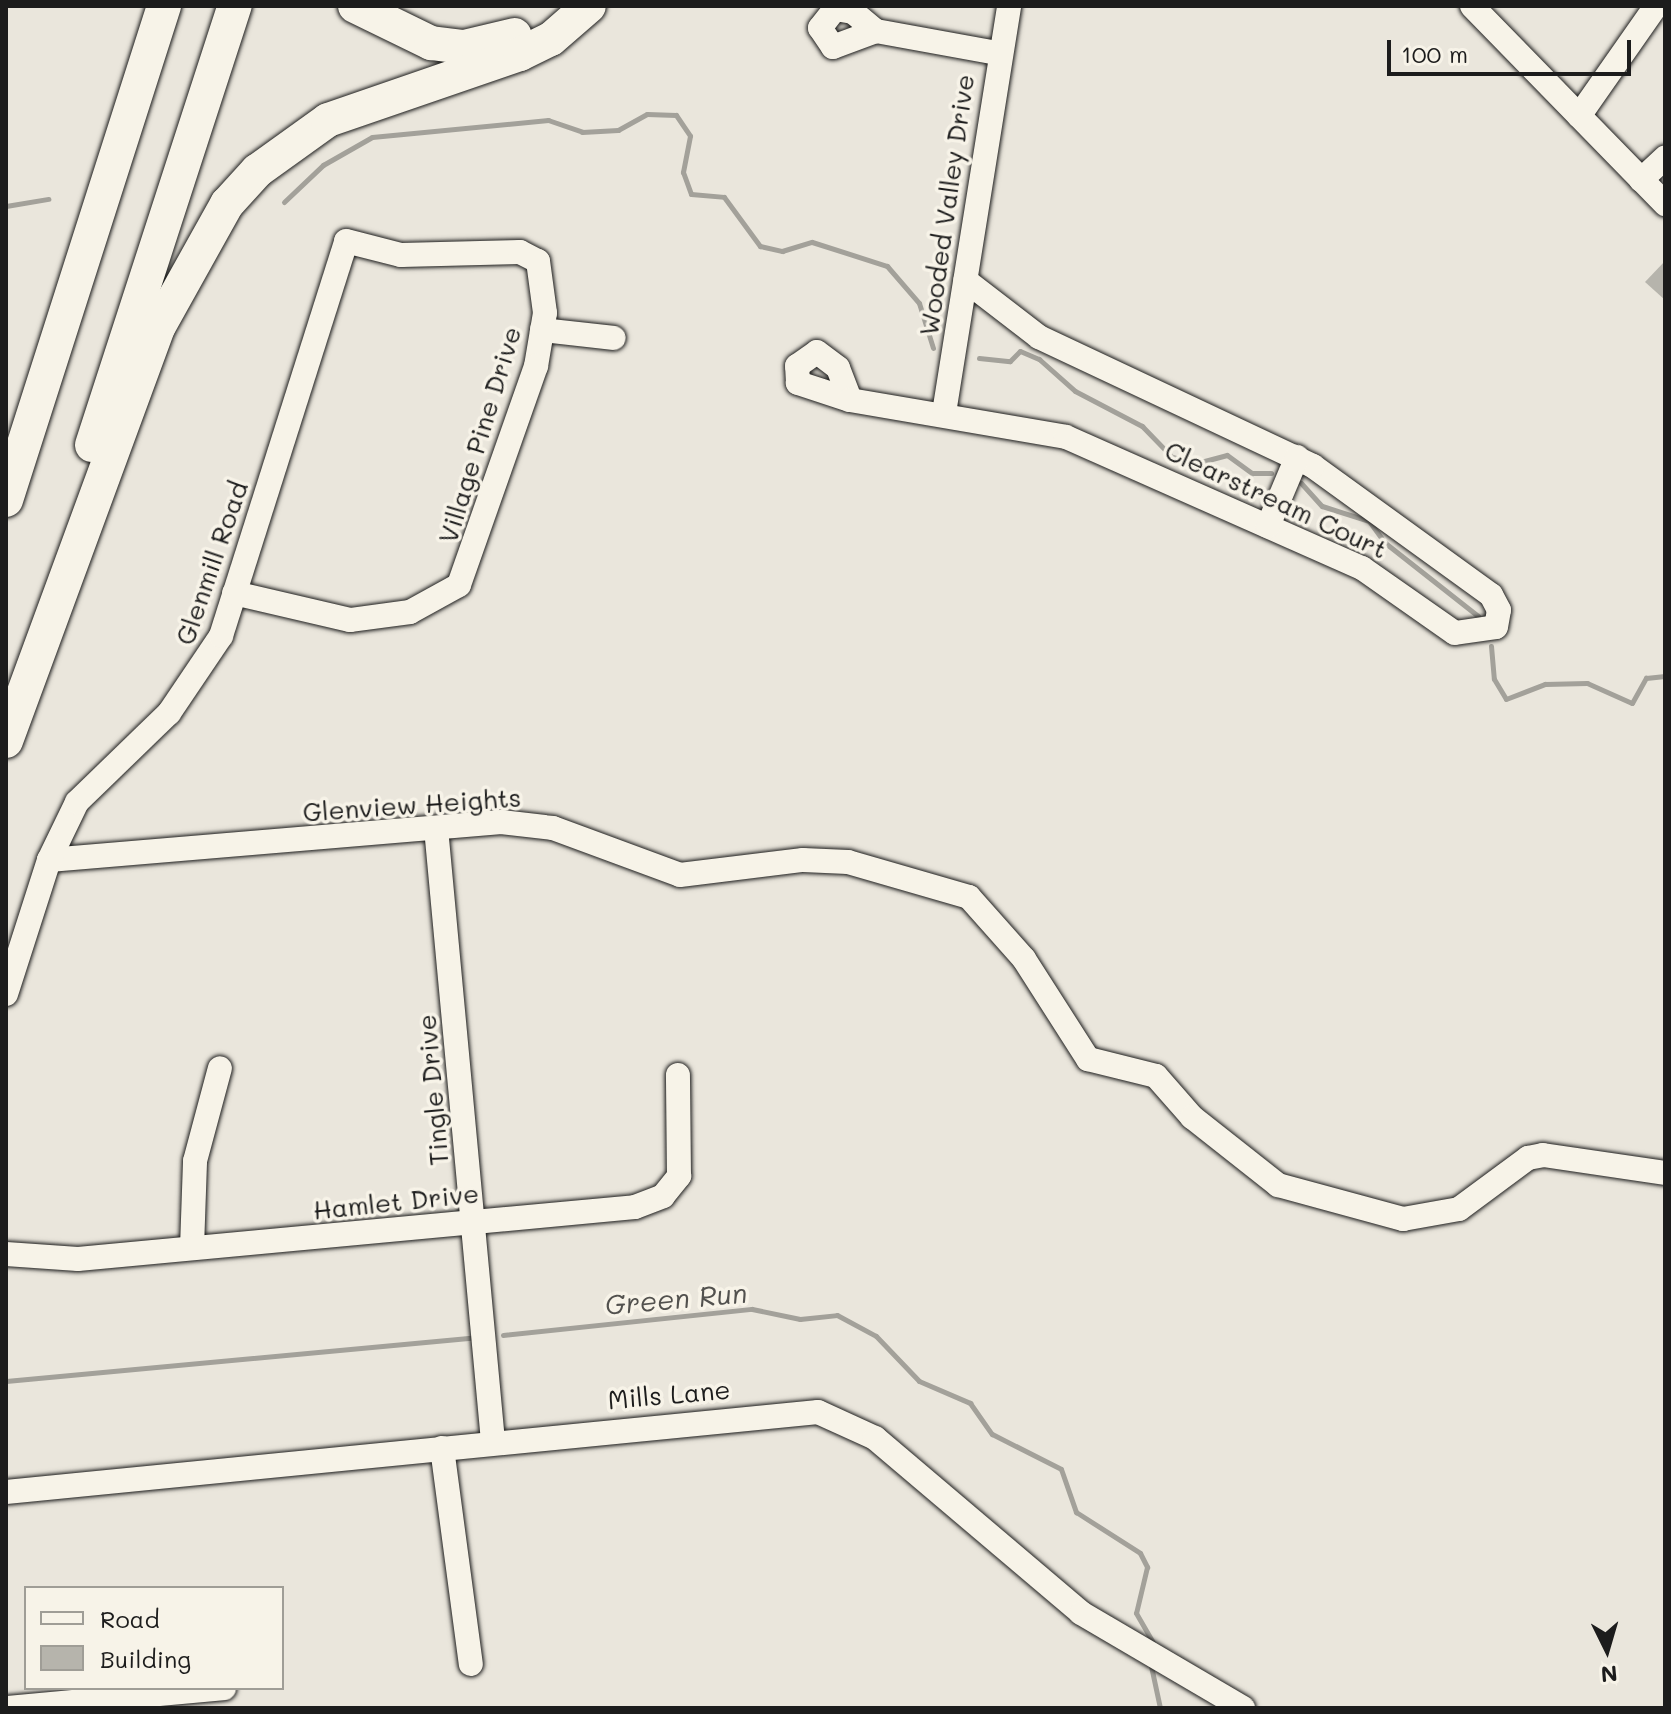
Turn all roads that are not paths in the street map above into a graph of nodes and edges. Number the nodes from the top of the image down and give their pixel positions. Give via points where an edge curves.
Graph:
1 (149, 6) edge
2 (164, 6) edge
3 (235, 6) edge
4 (355, 6) edge
5 (562, 6) edge
6 (589, 6) edge
7 (1009, 6) edge
8 (1472, 6) edge
9 (1656, 6) edge
10 (876, 31) dead end
11 (997, 53) junction
12 (1579, 116) junction
13 (1665, 158) edge
14 (111, 169) junction
15 (1641, 180) junction
16 (1664, 199) edge
17 (346, 241) joint
18 (965, 280) junction
19 (542, 330) junction
20 (614, 338) dead end
21 (850, 400) dead end
22 (944, 413) junction
23 (1297, 457) junction
24 (6, 500) edge
25 (1268, 526) junction
26 (234, 593) junction
27 (6, 703) edge
28 (6, 741) edge
29 (436, 828) junction
30 (49, 860) junction
31 (6, 994) edge
32 (220, 1068) dead end
33 (678, 1075) dead end
34 (1665, 1173) edge
35 (472, 1222) junction
36 (192, 1248) junction
37 (6, 1254) edge
38 (493, 1441) junction
39 (442, 1448) junction
40 (6, 1492) edge
41 (471, 1664) dead end
42 (202, 1690) edge
43 (6, 1708) edge
44 (1243, 1708) edge

1 - 14 highway
2 - 14 highway
3 - 27 highway
4 - 5 highway via 399,33 464,47 529,30
6 - 28 highway via 520,54 328,120 269,162 227,204 159,326
7 - 11 street, Wooded Valley Drive
8 - 12 street
9 - 12 street
10 - 11 street
11 - 18 street, Wooded Valley Drive
12 - 15 street
13 - 15 street
14 - 24 highway
15 - 16 street
17 - 19 street, Village Pine Drive via 430,258 529,254 545,282
17 - 26 street, Glenmill Road
18 - 22 street, Wooded Valley Drive
18 - 23 street, Clearstream Court via 1039,337
19 - 20 street
19 - 26 street, Village Pine Drive via 518,425 459,585 410,612 350,620
21 - 22 street, Clearstream Court
22 - 25 street, Clearstream Court via 1066,437
23 - 25 street
23 - 25 street, Clearstream Court via 1491,595 1499,610 1496,627 1470,637 1455,633 1378,576
26 - 30 street, Glenmill Road via 199,677 89,787
29 - 30 street, Glenview Heights
29 - 34 street, Glenview Heights via 501,822 553,828 661,870 699,877 762,864 848,862 969,897 1024,959 1088,1059 1156,1076 1192,1117 1292,1189 1403,1219 1459,1209 1528,1158 1543,1155
29 - 35 street, Tingle Drive
30 - 31 street, Glenmill Road
32 - 36 street via 195,1161
33 - 35 street, Hamlet Drive via 683,1164 663,1196 599,1212
35 - 36 street, Hamlet Drive
35 - 38 street, Tingle Drive
36 - 37 street, Hamlet Drive via 78,1259
38 - 39 street, Mills Lane
38 - 44 street, Mills Lane via 803,1411 833,1415 875,1438 1081,1613
39 - 40 street, Mills Lane
39 - 41 street
42 - 43 street

